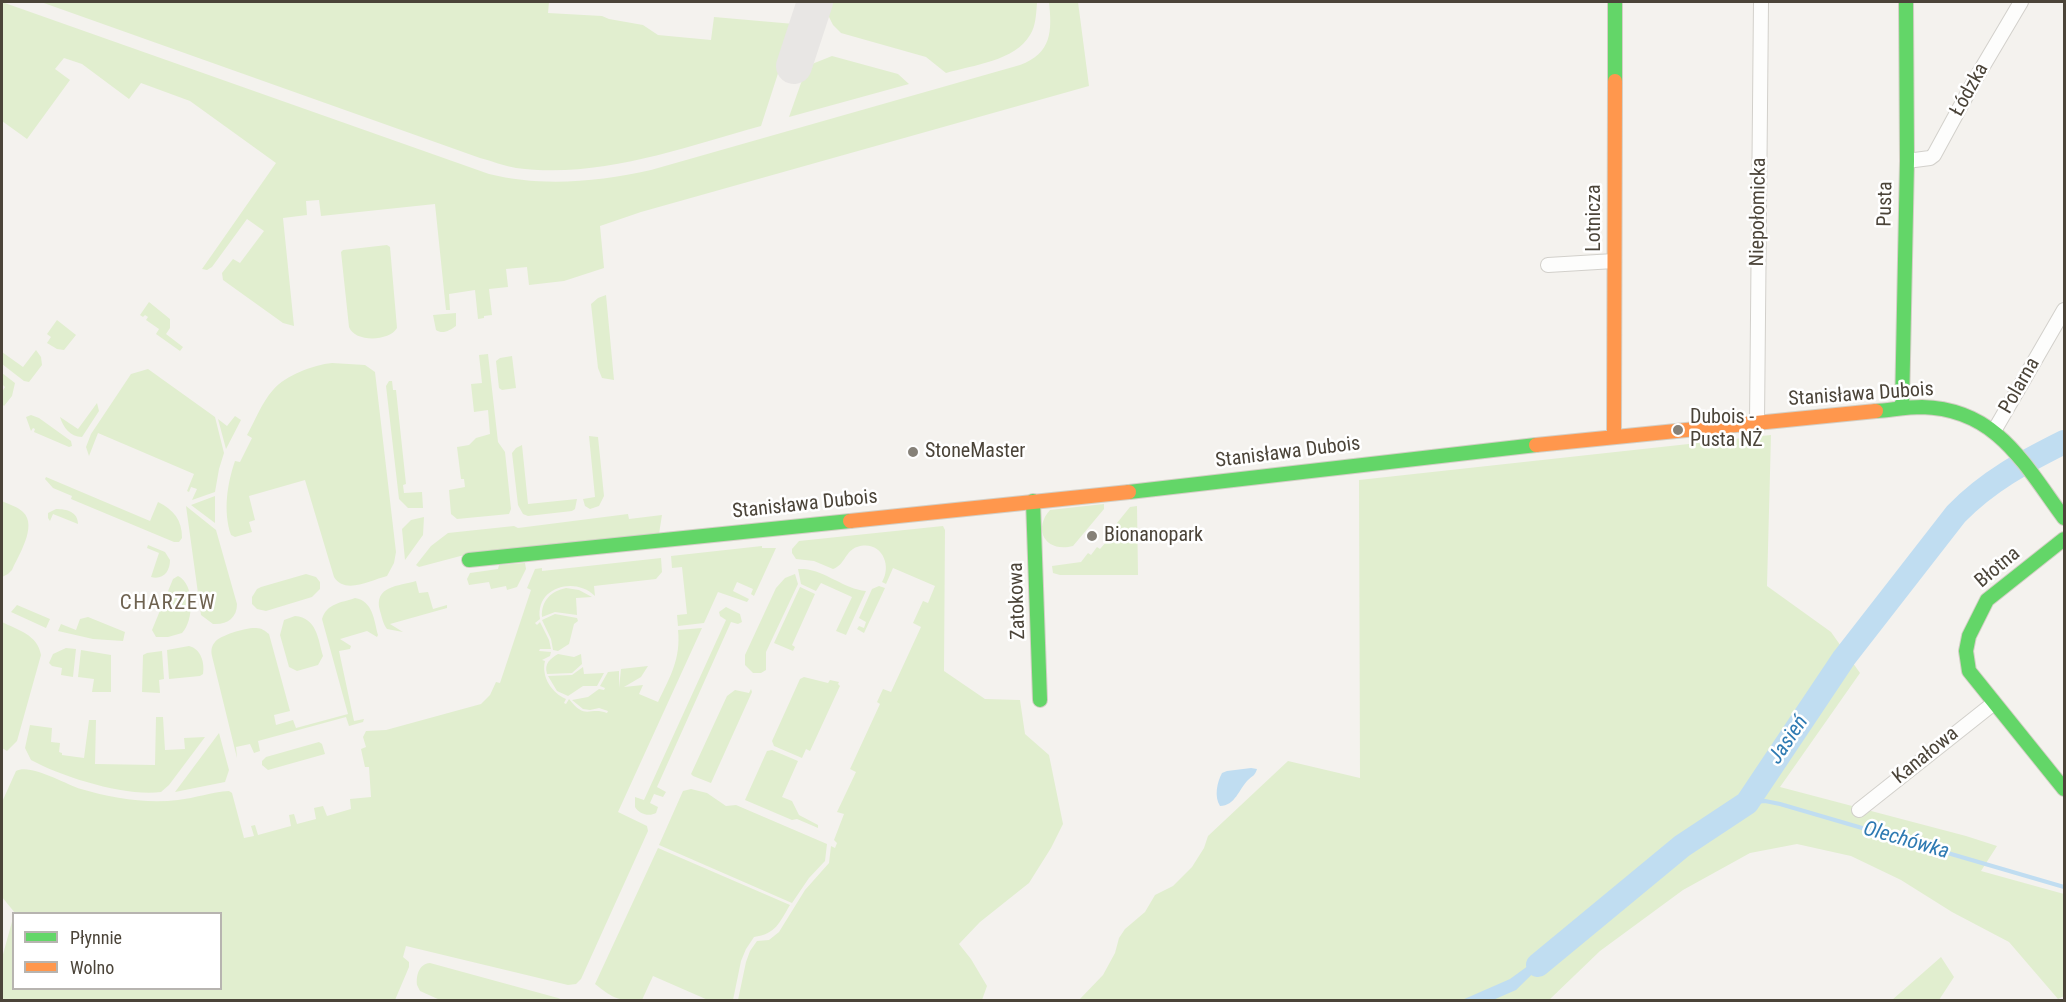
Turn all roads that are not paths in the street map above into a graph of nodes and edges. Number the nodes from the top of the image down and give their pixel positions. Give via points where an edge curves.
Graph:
1 (1615, 2) edge
2 (1761, 2) edge
3 (1906, 2) edge
4 (2021, 2) edge
5 (1907, 161) junction
6 (1614, 261) junction
7 (1548, 265) dead end
8 (2064, 310) edge
9 (1902, 408) junction
10 (1757, 422) junction
11 (1994, 431) junction
12 (1614, 435) junction
13 (1033, 501) junction
14 (2064, 518) edge
15 (2064, 539) edge
16 (470, 560) dead end
17 (1040, 700) dead end
18 (1994, 703) junction
19 (2064, 789) edge
20 (1859, 810) dead end

1 - 6 street, Lotnicza
2 - 10 street, Niepołomicka
3 - 5 street, Pusta
4 - 5 street, Łódzka via 1934,155
5 - 9 street, Pusta
6 - 7 street
6 - 12 street, Lotnicza
8 - 11 street, Polarna
9 - 10 street, Stanisława Dubois
9 - 11 street, Stanisława Dubois via 1960,412
10 - 12 street, Stanisława Dubois
11 - 14 street, Stanisława Dubois
12 - 13 street, Stanisława Dubois
13 - 16 street, Stanisława Dubois
13 - 17 street, Zatokowa
15 - 18 street, Błotna via 1987,600 1969,636 1969,671
18 - 19 street
18 - 20 street, Kanałowa

